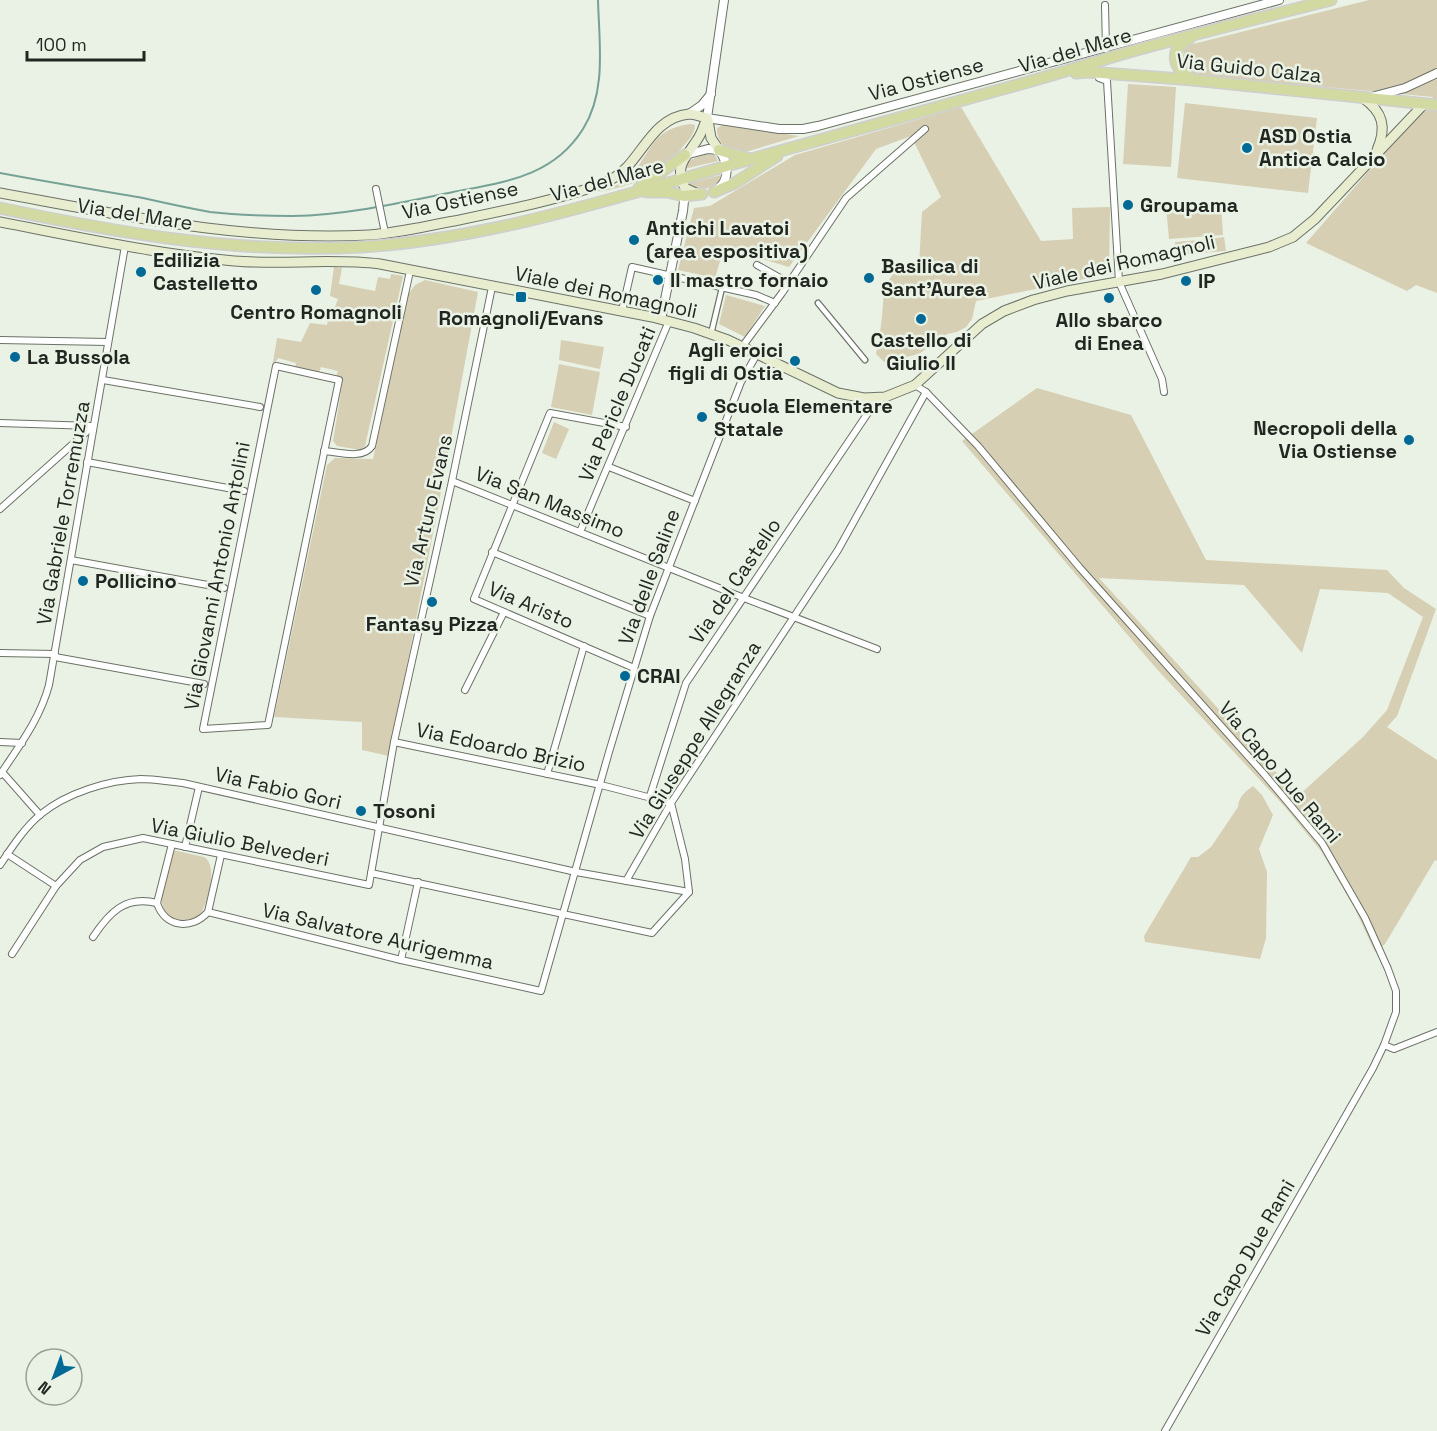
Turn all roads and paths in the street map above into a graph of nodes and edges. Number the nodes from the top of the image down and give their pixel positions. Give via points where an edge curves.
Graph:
1 (724, 0) edge
2 (1279, 0) edge
3 (1331, 0) edge
4 (1104, 5) dead end
5 (1209, 32) junction
6 (1106, 49) junction
7 (1437, 73) edge
8 (1058, 74) junction
9 (1099, 78) dead end
10 (1193, 80) junction
11 (712, 91) junction
12 (1363, 98) junction
13 (1424, 104) junction
14 (1437, 105) edge
15 (689, 114) junction
16 (707, 118) junction
17 (925, 129) dead end
18 (719, 150) junction
19 (785, 151) junction
20 (1374, 154) junction
21 (685, 155) junction
22 (750, 159) junction
23 (727, 166) junction
24 (683, 188) junction
25 (376, 189) dead end
26 (634, 191) junction
27 (714, 192) junction
28 (0, 193) edge
29 (702, 194) junction
30 (0, 208) edge
31 (684, 211) junction
32 (0, 222) edge
33 (385, 233) junction
34 (125, 246) junction
35 (757, 265) dead end
36 (410, 271) junction
37 (669, 274) junction
38 (1119, 282) junction
39 (789, 283) junction
40 (492, 287) junction
41 (722, 288) junction
42 (774, 303) junction
43 (818, 303) dead end
44 (622, 311) junction
45 (665, 320) junction
46 (711, 334) junction
47 (0, 340) edge
48 (108, 342) junction
49 (742, 347) junction
50 (757, 354) junction
51 (865, 360) dead end
52 (103, 380) junction
53 (915, 385) junction
54 (926, 392) junction
55 (1164, 392) dead end
56 (878, 398) junction
57 (260, 407) dead end
58 (0, 423) edge
59 (94, 426) junction
60 (626, 427) junction
61 (324, 451) junction
62 (87, 462) junction
63 (609, 467) junction
64 (452, 481) junction
65 (244, 491) dead end
66 (695, 501) junction
67 (511, 504) junction
68 (0, 509) edge
69 (580, 532) junction
70 (492, 552) junction
71 (71, 560) junction
72 (668, 568) junction
73 (224, 588) dead end
74 (744, 598) junction
75 (504, 612) junction
76 (650, 616) junction
77 (793, 617) junction
78 (584, 646) junction
79 (877, 649) dead end
80 (0, 653) edge
81 (55, 655) junction
82 (634, 668) junction
83 (204, 684) dead end
84 (465, 690) dead end
85 (0, 742) edge
86 (394, 742) junction
87 (22, 743) junction
88 (1, 773) edge
89 (547, 774) junction
90 (601, 785) junction
91 (199, 787) junction
92 (650, 796) junction
93 (671, 803) junction
94 (39, 815) junction
95 (378, 828) junction
96 (172, 844) junction
97 (185, 847) junction
98 (7, 854) junction
99 (221, 855) junction
100 (0, 865) edge
101 (576, 872) junction
102 (371, 873) junction
103 (626, 881) junction
104 (418, 882) junction
105 (369, 885) joint
106 (56, 886) junction
107 (689, 892) junction
108 (157, 903) junction
109 (208, 912) junction
110 (564, 915) junction
111 (93, 938) dead end
112 (12, 954) dead end
113 (401, 960) junction
114 (541, 991) joint
115 (1437, 1032) edge
116 (1384, 1045) junction
117 (1165, 1431) edge

1 - 11 street
2 - 6 street, Via Ostiense
3 - 5 main road, Via del Mare
4 - 6 street
5 - 8 main road, Via del Mare
5 - 10 main road, Via del Mare via 1183,43 1176,53 1178,68
6 - 16 street, Via Ostiense via 810,128 779,129
7 - 12 street via 1405,88
8 - 10 main road, Via Guido Calza via 1089,72
8 - 19 main road, Via del Mare
9 - 38 street via 1107,81
10 - 12 main road, Via Guido Calza
11 - 15 street
11 - 16 street
12 - 13 main road, Via Guido Calza
12 - 20 main road via 1377,111 1383,124
13 - 14 main road, Via Guido Calza
13 - 20 main road, Viale dei Romagnoli
15 - 16 main road, Via Ostiense
15 - 33 main road, Via Ostiense via 659,128 625,169 599,185 489,214
16 - 18 main road via 711,138
16 - 21 main road via 700,136
17 - 39 street via 846,198
18 - 21 street
18 - 22 main road
18 - 23 street
19 - 22 main road, Via del Mare
19 - 27 main road
20 - 38 main road, Viale dei Romagnoli via 1315,219 1287,240
21 - 24 main road via 680,166
21 - 26 main road
22 - 23 main road, Via del Mare
23 - 24 main road, Via del Mare
23 - 27 street via 725,181
24 - 26 main road, Via del Mare
24 - 26 main road via 667,192
24 - 29 main road
24 - 31 street
25 - 33 street
26 - 30 main road, Via del Mare via 536,218 446,236 338,248 206,244
27 - 29 main road
28 - 33 main road, Via Ostiense via 225,230
29 - 31 street
31 - 37 street
32 - 34 main road, Viale dei Romagnoli
34 - 36 main road, Viale dei Romagnoli via 231,261 341,260
34 - 48 street, Via Gabriele Torremuzza
35 - 39 street
36 - 40 main road, Viale dei Romagnoli
36 - 61 street via 372,446 362,454
37 - 41 street
37 - 44 street via 632,267
37 - 45 street
38 - 53 main road, Viale dei Romagnoli via 1033,300 999,314 970,333
38 - 55 street via 1162,379
39 - 42 street
40 - 44 main road, Viale dei Romagnoli
40 - 64 street, Via Arturo Evans
41 - 42 street
41 - 46 street
42 - 49 street
43 - 51 street
44 - 45 main road, Viale dei Romagnoli
45 - 46 main road, Viale dei Romagnoli
45 - 60 street, Via Pericle Ducati
46 - 49 main road, Viale dei Romagnoli
47 - 48 street
48 - 52 street, Via Gabriele Torremuzza
49 - 50 main road, Viale dei Romagnoli
50 - 56 main road, Viale dei Romagnoli via 838,393
50 - 66 street, Via delle Saline via 741,382
52 - 57 street
52 - 59 street, Via Gabriele Torremuzza
53 - 54 street, Via Capo Due Rami
53 - 56 main road, Viale dei Romagnoli
54 - 77 street, Via Giuseppe Allegranza via 838,550
54 - 116 street, Via Capo Due Rami via 978,446 1322,843 1365,918 1396,991 1396,1012
56 - 74 street, Via del Castello
58 - 59 street
59 - 62 street, Via Gabriele Torremuzza
59 - 68 street
60 - 63 street, Via Pericle Ducati
60 - 67 street, Via Aristo via 550,413
61 - 61 street, Via Giovanni Antonio Antolini via 339,380 276,366 203,729 268,725
62 - 65 street
62 - 71 street, Via Gabriele Torremuzza
63 - 66 street
63 - 69 street, Via Pericle Ducati
64 - 67 street, Via San Massimo
64 - 86 street, Via Arturo Evans
66 - 72 street, Via delle Saline
67 - 69 street, Via San Massimo
67 - 70 street, Via Aristo
69 - 72 street, Via San Massimo
70 - 75 street, Via Aristo via 474,599
70 - 76 street
71 - 73 street
71 - 81 street, Via Gabriele Torremuzza
72 - 74 street, Via San Massimo
72 - 76 street, Via delle Saline
74 - 77 street, Via San Massimo
74 - 92 street, Via del Castello via 686,683
75 - 78 street, Via Aristo
75 - 84 street
76 - 82 street, Via delle Saline
77 - 79 street, Via San Massimo
77 - 93 street, Via Giuseppe Allegranza
78 - 82 street, Via Aristo
78 - 89 street
80 - 81 street
81 - 83 street
81 - 87 street, Via Gabriele Torremuzza via 42,708
82 - 90 street, Via delle Saline
85 - 87 street
86 - 89 street, Via Edoardo Brizio
86 - 95 street, Via Arturo Evans
87 - 88 street, Via Gabriele Torremuzza
88 - 94 street
89 - 90 street, Via Edoardo Brizio
90 - 92 street, Via Edoardo Brizio
90 - 101 street, Via delle Saline
91 - 94 street, Via Fabio Gori via 141,779 104,785 56,803
91 - 95 street, Via Fabio Gori
91 - 97 street
92 - 93 street, Via Edoardo Brizio
93 - 103 street, Via Giuseppe Allegranza
93 - 107 street
94 - 98 street, Via Fabio Gori
95 - 101 street, Via Fabio Gori
95 - 102 street, Via Arturo Evans
96 - 97 street, Via Giulio Belvederi
96 - 106 street, Via Giulio Belvederi via 143,838 103,846 80,860
96 - 108 street
97 - 99 street, Via Giulio Belvederi
98 - 100 street, Via Fabio Gori
98 - 106 street
99 - 105 street, Via Giulio Belvederi
99 - 109 street
101 - 103 street, Via Fabio Gori
101 - 110 street, Via delle Saline
102 - 104 street
102 - 105 street, Via Arturo Evans
103 - 107 street, Via Fabio Gori
104 - 110 street
104 - 113 street
106 - 112 street, Via Giulio Belvederi
107 - 110 street via 652,933
108 - 109 street via 165,917 176,924 194,922
108 - 111 street via 133,903 115,909
109 - 113 street, Via Salvatore Aurigemma
110 - 114 street, Via delle Saline
113 - 114 street, Via Salvatore Aurigemma
115 - 116 street via 1394,1049
116 - 117 street, Via Capo Due Rami

